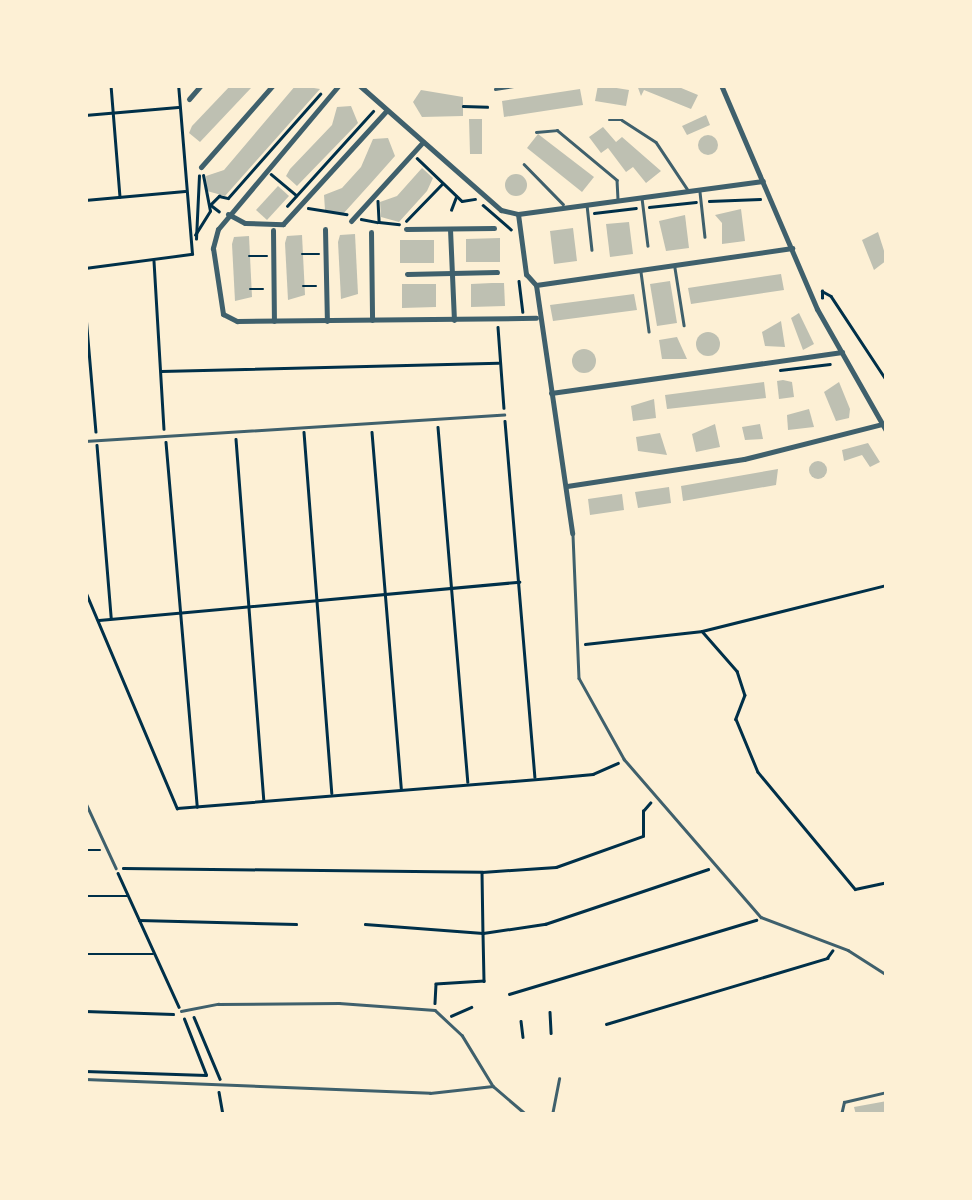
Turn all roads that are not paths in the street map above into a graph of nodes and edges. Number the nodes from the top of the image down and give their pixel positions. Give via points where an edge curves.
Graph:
1 (202, 85) edge
2 (273, 85) edge
3 (339, 85) edge
4 (359, 85) edge
5 (521, 85) edge
6 (721, 85) edge
7 (495, 89) dead end
8 (189, 99) dead end
9 (386, 110) junction
10 (609, 120) dead end
11 (536, 132) dead end
12 (423, 142) junction
13 (524, 164) dead end
14 (203, 168) road end
15 (763, 181) junction
16 (700, 191) junction
17 (688, 192) junction
18 (642, 196) junction
19 (618, 199) junction
20 (586, 203) junction
21 (563, 206) junction
22 (225, 214) junction
23 (518, 214) junction
24 (354, 219) road end
25 (494, 228) dead end
26 (325, 229) dead end
27 (450, 229) junction
28 (273, 230) dead end
29 (406, 230) dead end
30 (371, 232) dead end
31 (704, 237) dead end
32 (648, 246) dead end
33 (792, 248) junction
34 (592, 250) dead end
35 (674, 266) junction
36 (641, 271) junction
37 (497, 272) dead end
38 (406, 274) dead end
39 (452, 274) junction
40 (536, 286) junction
41 (536, 318) junction
42 (372, 320) junction
43 (454, 320) junction
44 (274, 321) junction
45 (327, 321) junction
46 (684, 326) dead end
47 (649, 332) dead end
48 (842, 352) junction
49 (550, 393) junction
50 (504, 416) road end
51 (882, 423) junction
52 (887, 432) edge
53 (85, 441) edge
54 (566, 486) junction
55 (572, 533) joint
56 (85, 801) edge
57 (116, 868) road end
58 (887, 975) edge
59 (181, 1012) road end
60 (85, 1079) edge
61 (558, 1079) dead end
62 (493, 1086) junction
63 (887, 1092) edge
64 (527, 1115) edge
65 (552, 1115) edge
66 (841, 1115) edge

1 - 8 street
2 - 14 street
3 - 22 street
4 - 9 street
5 - 7 lane
6 - 15 street
9 - 12 street
9 - 22 street via 274,226
10 - 17 lane via 622,120 656,142
11 - 19 lane via 556,130 617,180
12 - 23 street via 501,210
12 - 24 street
13 - 21 lane
15 - 16 street
15 - 33 street
16 - 17 street
16 - 31 lane
17 - 18 street
18 - 19 street
18 - 32 lane
19 - 20 street
20 - 21 street
20 - 34 lane
21 - 23 street
22 - 44 street via 214,248 223,314 237,322
23 - 40 street via 526,274
25 - 27 street
26 - 45 street
27 - 29 street
27 - 39 street
28 - 44 street
30 - 42 street
33 - 35 street
33 - 48 street
35 - 36 street
35 - 46 lane
36 - 40 street
36 - 47 lane
37 - 39 street
38 - 39 street
39 - 43 street
40 - 41 street
41 - 43 street
41 - 49 street
42 - 43 street
42 - 45 street
44 - 45 street
48 - 49 street
48 - 51 street
49 - 54 street
50 - 53 lane
51 - 52 street
51 - 54 street via 744,459
54 - 55 street
55 - 58 lane via 582,689 624,759 761,917 834,944
56 - 57 lane
59 - 62 lane via 339,1003 434,1010 462,1035
60 - 62 lane via 430,1093
61 - 65 lane
62 - 64 lane
63 - 66 lane via 844,1102

